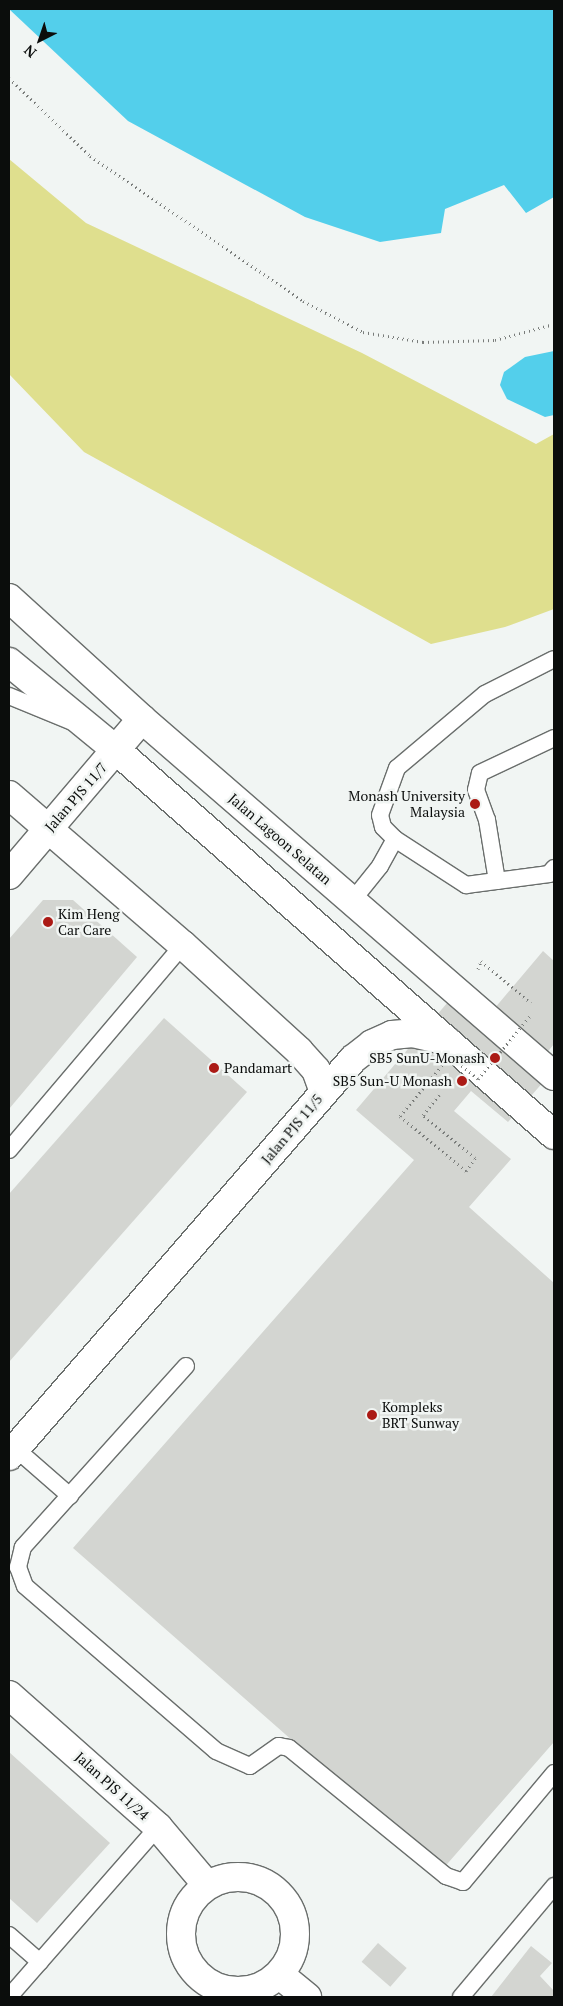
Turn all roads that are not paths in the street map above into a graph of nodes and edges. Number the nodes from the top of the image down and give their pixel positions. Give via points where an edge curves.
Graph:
1 (9, 598) edge
2 (554, 659) edge
3 (9, 662) edge
4 (9, 696) edge
5 (142, 719) junction
6 (91, 730) junction
7 (554, 738) edge
8 (116, 750) junction
9 (9, 795) edge
10 (47, 830) junction
11 (395, 839) junction
12 (553, 873) edge
13 (9, 875) edge
14 (498, 881) junction
15 (352, 901) junction
16 (183, 945) junction
17 (447, 1041) junction
18 (554, 1076) edge
19 (324, 1092) junction
20 (553, 1135) edge
21 (9, 1150) edge
22 (186, 1366) dead end
23 (12, 1452) edge
24 (70, 1496) junction
25 (9, 1695) edge
26 (554, 1773) edge
27 (158, 1827) junction
28 (207, 1885) junction
29 (554, 1886) edge
30 (9, 1935) edge
31 (40, 1962) junction
32 (280, 1975) junction
33 (9, 1997) edge
34 (307, 1997) edge
35 (461, 1997) edge

1 - 5 street, Jalan Lagoon Selatan
2 - 11 lane via 485,694 397,768 380,815 383,827
3 - 6 street
4 - 6 lane
5 - 8 street, Jalan PJS 11/7
5 - 15 street, Jalan Lagoon Selatan
6 - 8 street
7 - 14 lane via 480,774 476,790 487,820
8 - 10 street, Jalan PJS 11/7
8 - 17 street
9 - 10 street, Jalan PJS 11/5
10 - 13 street, Jalan PJS 11/7
10 - 16 street, Jalan PJS 11/5
11 - 14 lane via 466,885
11 - 15 lane via 380,866
12 - 14 lane
15 - 18 street, Jalan Lagoon Selatan
16 - 19 street, Jalan PJS 11/5 via 299,1051 316,1070
16 - 21 lane
17 - 19 street via 413,1033 392,1035 372,1044 353,1059
17 - 20 street
19 - 23 street, Jalan PJS 11/5
22 - 24 lane
23 - 24 lane
24 - 26 lane via 23,1547 18,1567 25,1586 216,1751 250,1766 279,1746 289,1748 446,1876 463,1882
25 - 27 street, Jalan PJS 11/24
27 - 28 street, Jalan PJS 11/24
27 - 31 lane
28 - 32 street via 224,1878 243,1877 261,1881 277,1891 295,1923 296,1942
28 - 32 street via 193,1898 183,1915 180,1934 184,1954 193,1970 208,1983 226,1990 246,1992 264,1986
29 - 35 lane
30 - 31 lane
31 - 33 lane
32 - 34 street

